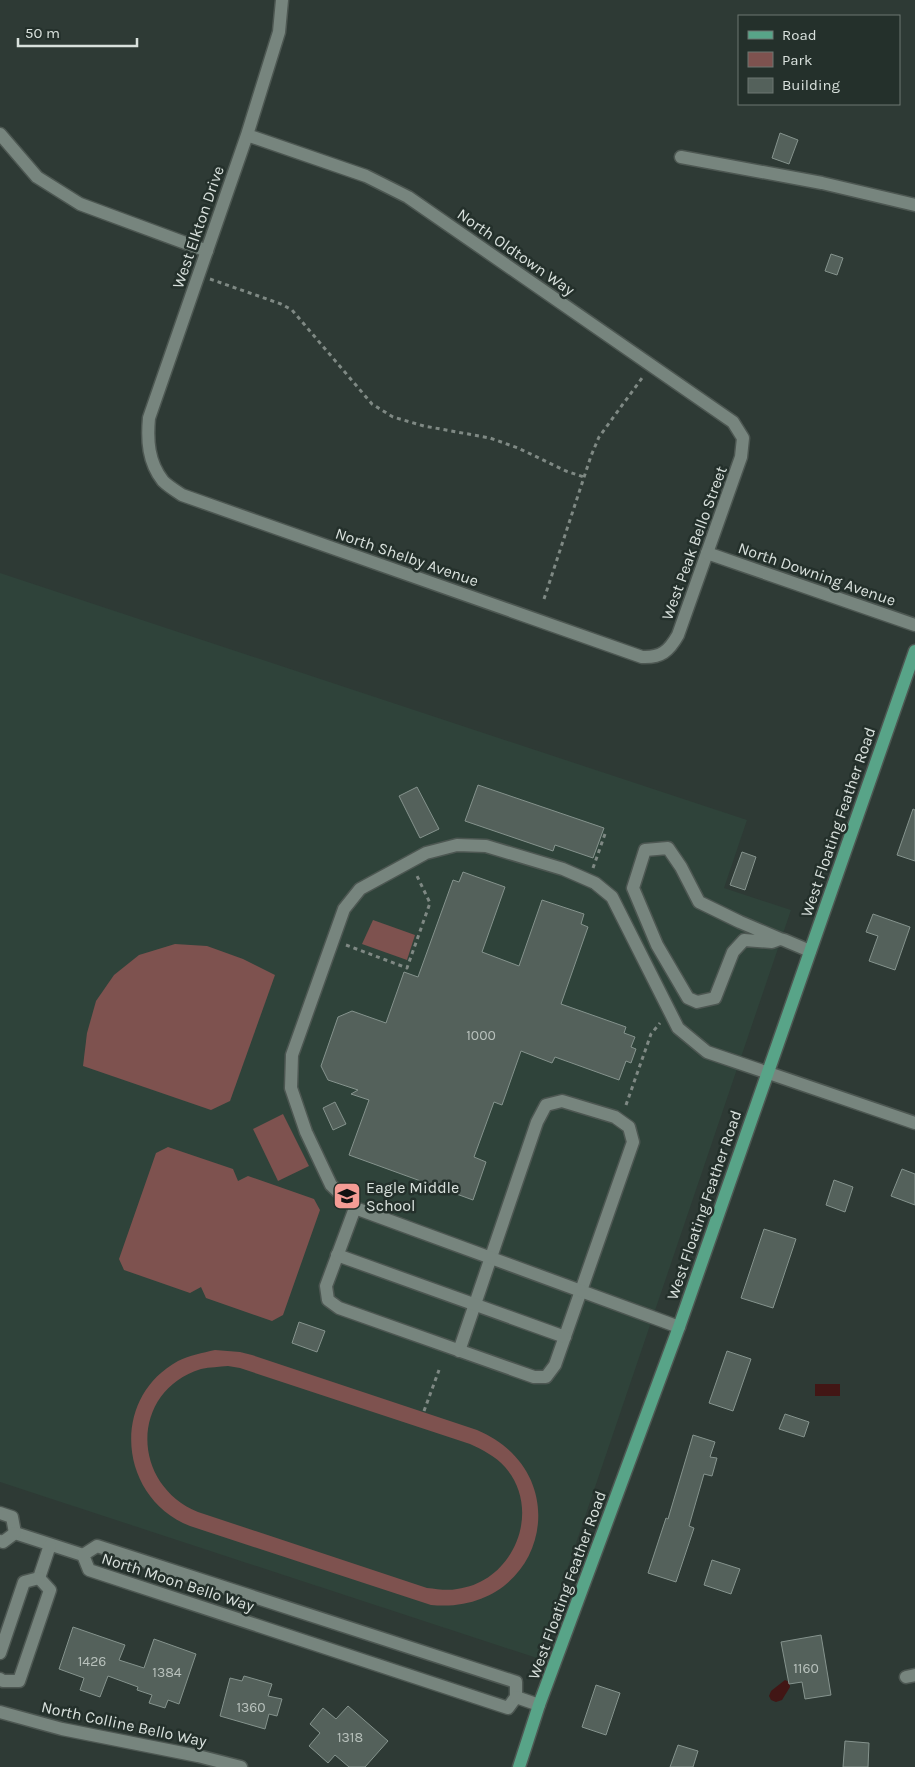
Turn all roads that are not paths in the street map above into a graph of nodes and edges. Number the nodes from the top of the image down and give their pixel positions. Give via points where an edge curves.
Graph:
1 (282, 0) edge
2 (0, 134) edge
3 (247, 135) junction
4 (681, 157) dead end
5 (915, 205) edge
6 (208, 251) junction
7 (743, 438) joint
8 (153, 463) joint
9 (708, 553) junction
10 (915, 625) edge
11 (915, 651) edge
12 (664, 653) joint
13 (780, 939) junction
14 (810, 951) junction
15 (768, 1072) junction
16 (915, 1124) edge
17 (355, 1208) junction
18 (337, 1255) junction
19 (492, 1258) junction
20 (581, 1290) junction
21 (475, 1305) junction
22 (679, 1327) junction
23 (565, 1337) junction
24 (459, 1351) junction
25 (0, 1513) edge
26 (14, 1534) junction
27 (0, 1541) edge
28 (50, 1545) junction
29 (83, 1555) junction
30 (39, 1578) junction
31 (0, 1653) edge
32 (1, 1684) edge
33 (516, 1697) junction
34 (540, 1705) junction
35 (0, 1712) edge
36 (241, 1767) edge
37 (519, 1767) edge

1 - 3 street, West Elkton Drive via 279,32
2 - 6 street via 37,177 80,204
3 - 6 street, West Elkton Drive
3 - 7 street, North Oldtown Way via 366,176 408,197 733,422
4 - 5 street via 822,183
6 - 8 street, West Elkton Drive via 149,418 147,440
7 - 9 street, West Peak Bello Street via 741,457
8 - 12 street, North Shelby Avenue via 164,482 182,495 642,657 654,658
9 - 10 street, North Downing Avenue
9 - 12 street, West Peak Bello Street via 678,635
11 - 14 main road, West Floating Feather Road
13 - 13 street via 699,902 668,848 645,850 633,888 657,945 688,998 697,1002 715,998 733,952 744,940 772,942
13 - 14 street
14 - 15 main road, West Floating Feather Road
15 - 16 street
15 - 17 street via 706,1052 678,1028 612,897 595,883 563,869 486,846 457,845 426,853 360,889 344,909 292,1055 292,1088 306,1132 331,1185
15 - 22 main road, West Floating Feather Road
17 - 18 street
17 - 19 street
18 - 21 street
18 - 24 street via 326,1286 328,1300 339,1308
19 - 20 street
19 - 20 street via 537,1122 546,1105 562,1101 615,1118 629,1127 633,1142
19 - 21 street
20 - 22 street
20 - 23 street
21 - 23 street
21 - 24 street
22 - 34 main road, West Floating Feather Road
23 - 24 street via 555,1365 546,1377 534,1377
25 - 26 street via 12,1516
26 - 27 street
26 - 28 street
28 - 29 street
28 - 30 street
29 - 33 street, North Moon Bello Way via 89,1570 508,1708
29 - 33 street, North Moon Bello Way via 97,1546 507,1679 516,1682
30 - 31 street via 24,1582
30 - 32 street via 50,1590 19,1680
33 - 34 street
34 - 37 main road, West Floating Feather Road
35 - 36 street, North Colline Bello Way via 62,1729

